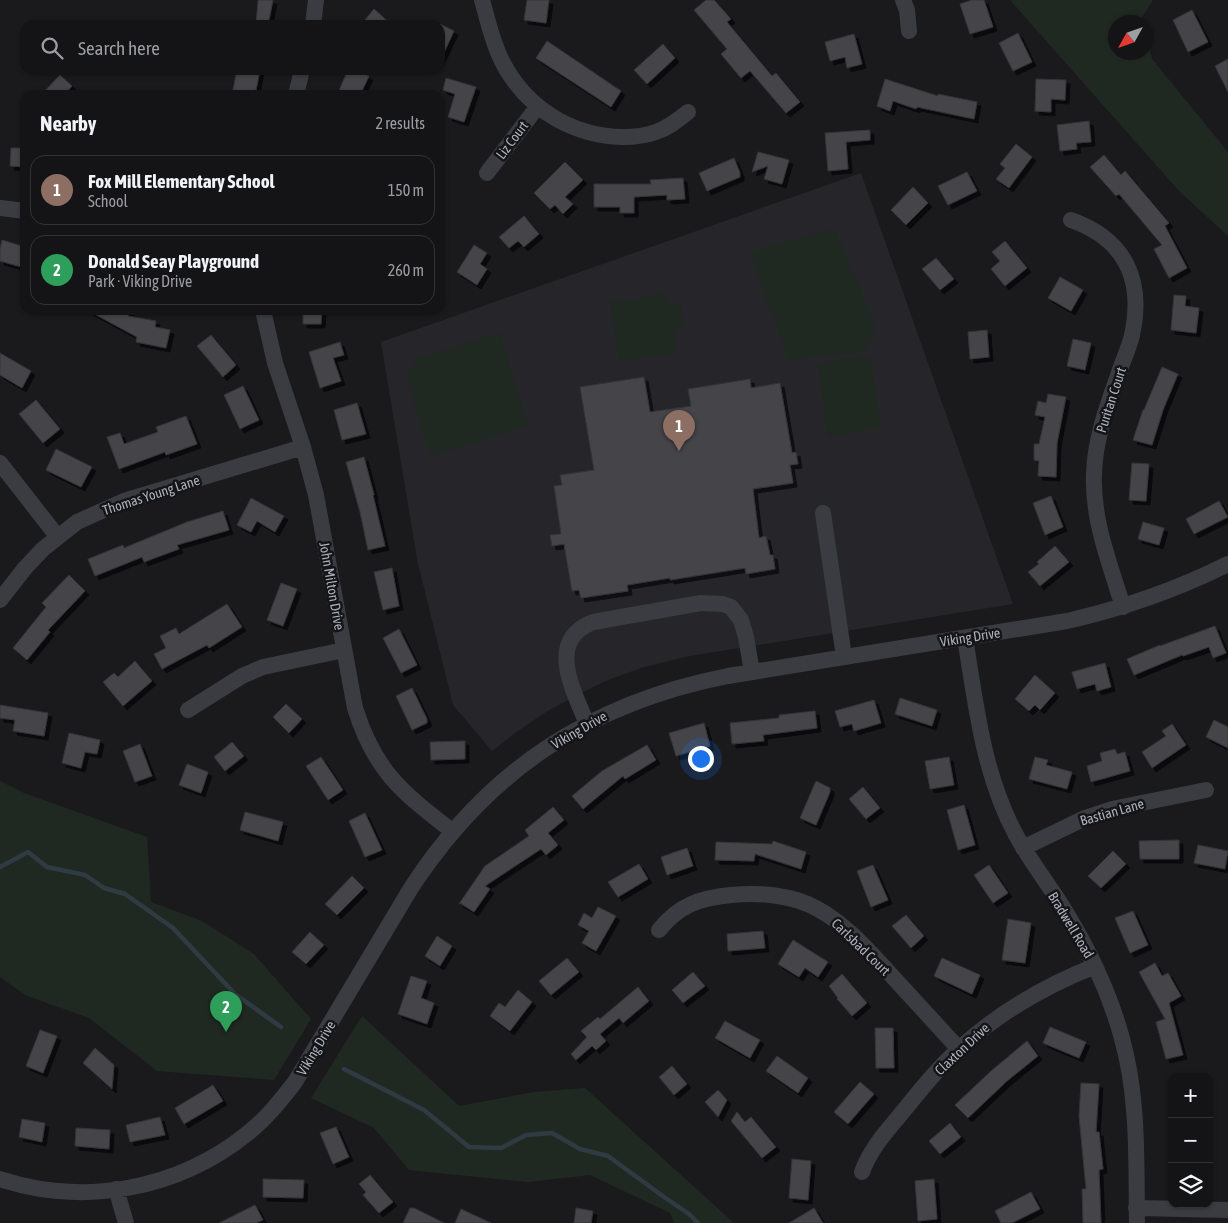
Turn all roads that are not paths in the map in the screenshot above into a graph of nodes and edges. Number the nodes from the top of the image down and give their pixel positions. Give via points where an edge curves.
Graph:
1 (316, 0) edge
2 (482, 0) edge
3 (903, 0) edge
4 (314, 20) edge
5 (908, 31) dead end
6 (301, 75) edge
7 (297, 90) edge
8 (538, 106) junction
9 (688, 112) dead end
10 (487, 173) dead end
11 (0, 208) edge
12 (20, 210) edge
13 (1071, 220) dead end
14 (263, 315) edge
15 (303, 447) junction
16 (0, 462) edge
17 (823, 513) dead end
18 (57, 536) junction
19 (1228, 564) edge
20 (0, 600) edge
21 (1123, 607) junction
22 (965, 638) junction
23 (344, 650) junction
24 (844, 657) junction
25 (752, 672) junction
26 (188, 710) dead end
27 (586, 724) junction
28 (1206, 790) dead end
29 (452, 831) junction
30 (1024, 848) junction
31 (659, 930) dead end
32 (1095, 966) junction
33 (959, 1049) junction
34 (862, 1172) dead end
35 (0, 1179) edge
36 (116, 1189) junction
37 (1228, 1210) edge
38 (1136, 1215) edge
39 (126, 1223) edge

1 - 4 street
2 - 8 street via 502,63 524,94
3 - 5 street
6 - 7 street
8 - 9 street via 550,116 591,133 632,137 656,132
8 - 10 street, Liz Court
11 - 12 street
13 - 21 street, Puritan Court via 1095,230 1114,245 1130,270 1134,288 1136,306 1132,335 1102,424 1094,474 1098,526
14 - 15 street, John Milton Drive via 275,363
15 - 18 street, Thomas Young Lane via 124,501 77,522
15 - 23 street, John Milton Drive via 316,495
16 - 18 street
17 - 24 street
18 - 20 street, Thomas Young Lane via 24,568
19 - 21 street, Viking Drive via 1170,591
21 - 22 street, Viking Drive via 1067,621
22 - 24 street, Viking Drive
22 - 30 street, Bradwell Road via 990,772 1002,806
23 - 26 street via 263,668 242,676
23 - 29 street, John Milton Drive via 354,708 375,756 408,796
24 - 25 street, Viking Drive
25 - 27 street, Viking Drive via 693,683 646,697
25 - 27 street via 741,620 723,604 701,603 593,622 574,635 566,653 568,677
27 - 29 street, Viking Drive via 514,770
28 - 30 street, Bastian Lane via 1112,809
29 - 36 street, Viking Drive via 411,888 314,1052 276,1106 249,1132 208,1160 162,1180
30 - 32 street, Bradwell Road
31 - 33 street, Carlsbad Court via 678,910 716,896 766,894 815,907 850,932
32 - 33 street, Claxton Drive via 1028,997
32 - 38 street, Bradwell Road via 1110,1002 1129,1069 1137,1146
33 - 34 street, Claxton Drive via 936,1071 878,1142 867,1157
35 - 36 street, Viking Drive via 66,1192
36 - 39 street
37 - 38 street

